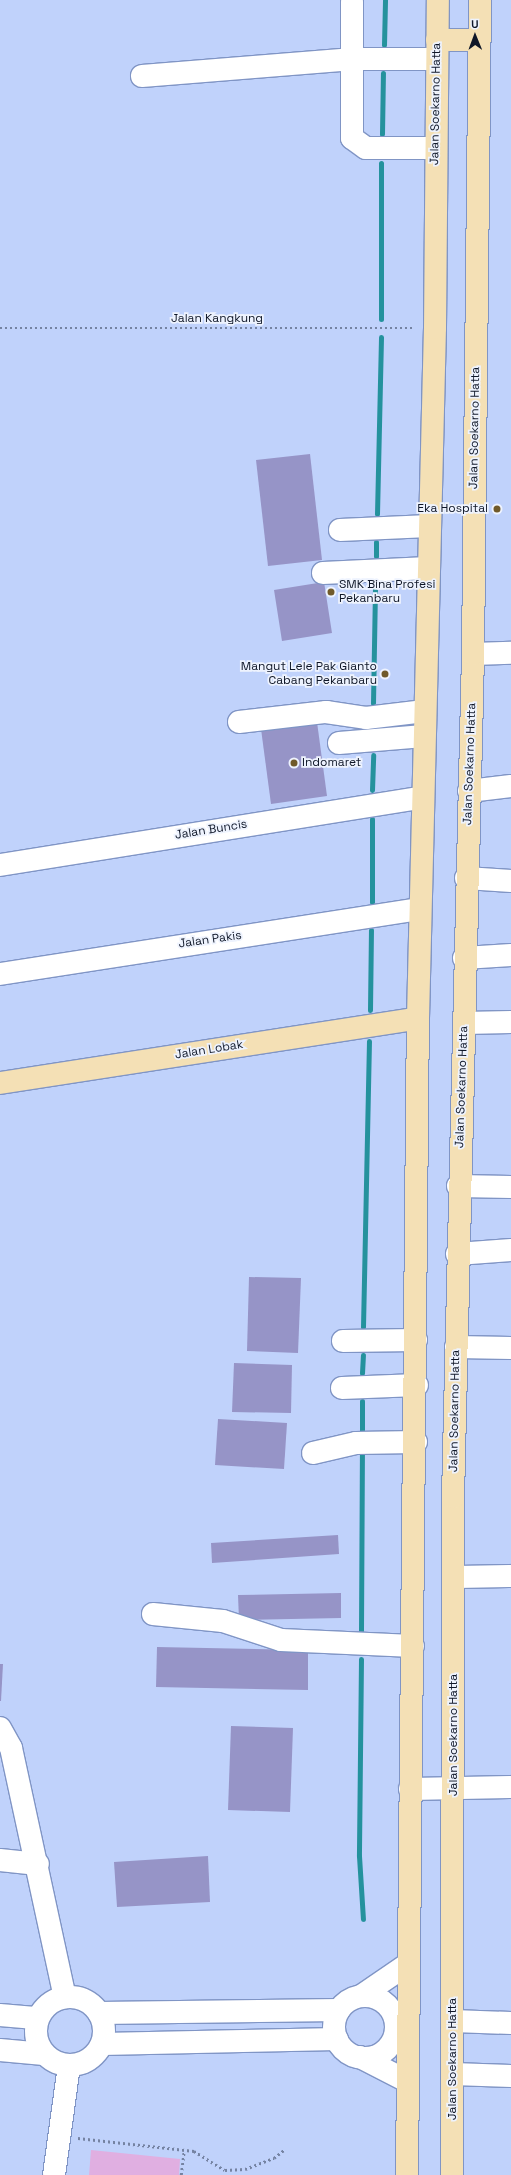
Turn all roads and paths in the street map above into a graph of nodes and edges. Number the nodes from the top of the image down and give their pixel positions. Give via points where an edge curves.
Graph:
1 (438, 0) edge
2 (480, 0) edge
3 (352, 2) dead end
4 (479, 40) junction
5 (437, 49) junction
6 (353, 59) junction
7 (142, 76) dead end
8 (436, 148) junction
9 (0, 328) edge
10 (434, 328) junction
11 (429, 526) junction
12 (340, 530) dead end
13 (428, 568) junction
14 (323, 573) dead end
15 (511, 653) edge
16 (473, 654) junction
17 (425, 711) junction
18 (238, 722) dead end
19 (424, 736) junction
20 (339, 744) dead end
21 (511, 786) edge
22 (469, 791) junction
23 (423, 797) junction
24 (0, 865) edge
25 (466, 878) junction
26 (511, 881) edge
27 (420, 909) junction
28 (511, 955) edge
29 (464, 958) junction
30 (0, 974) edge
31 (418, 1018) junction
32 (511, 1022) edge
33 (464, 1023) junction
34 (0, 1083) edge
35 (458, 1186) junction
36 (511, 1187) edge
37 (511, 1250) edge
38 (457, 1254) junction
39 (416, 1340) junction
40 (343, 1341) dead end
41 (456, 1347) junction
42 (511, 1348) edge
43 (417, 1384) junction
44 (342, 1388) dead end
45 (416, 1442) junction
46 (313, 1453) dead end
47 (511, 1576) edge
48 (455, 1577) junction
49 (153, 1614) dead end
50 (412, 1646) junction
51 (0, 1728) edge
52 (511, 1787) edge
53 (454, 1788) junction
54 (410, 1789) junction
55 (0, 1860) edge
56 (38, 1864) junction
57 (408, 1964) junction
58 (361, 1996) junction
59 (65, 1997) junction
60 (339, 2010) junction
61 (99, 2013) junction
62 (0, 2014) edge
63 (38, 2018) junction
64 (453, 2021) junction
65 (511, 2023) edge
66 (337, 2040) junction
67 (102, 2044) junction
68 (0, 2050) edge
69 (44, 2054) junction
70 (360, 2057) junction
71 (69, 2065) junction
72 (453, 2074) junction
73 (511, 2076) edge
74 (407, 2081) junction
75 (59, 2136) junction
76 (285, 2149) dead end
77 (184, 2150) junction
78 (54, 2175) edge
79 (181, 2175) edge
80 (407, 2175) edge
81 (452, 2175) edge

1 - 5 main road, Jalan Soekarno Hatta
2 - 4 main road, Jalan Soekarno Hatta
3 - 6 street
4 - 5 main road
4 - 16 main road, Jalan Soekarno Hatta
5 - 6 street
5 - 8 main road, Jalan Soekarno Hatta
6 - 7 street
6 - 8 street via 352,133 355,142 371,148
8 - 10 main road, Jalan Soekarno Hatta
9 - 10 path, Jalan Kangkung
10 - 11 main road, Jalan Soekarno Hatta
11 - 12 street
11 - 13 main road, Jalan Soekarno Hatta
13 - 14 street
13 - 17 main road, Jalan Soekarno Hatta
15 - 16 street
16 - 22 main road, Jalan Soekarno Hatta
17 - 18 street via 366,718 326,712
17 - 19 main road, Jalan Soekarno Hatta
19 - 20 street
19 - 23 main road, Jalan Soekarno Hatta
21 - 22 street
22 - 25 main road, Jalan Soekarno Hatta
23 - 24 street, Jalan Buncis
23 - 27 main road, Jalan Soekarno Hatta
25 - 26 street
25 - 29 main road, Jalan Soekarno Hatta
27 - 30 street, Jalan Pakis
27 - 31 main road, Jalan Soekarno Hatta
28 - 29 street
29 - 33 main road, Jalan Soekarno Hatta
31 - 34 main road, Jalan Lobak
31 - 39 main road, Jalan Soekarno Hatta
32 - 33 street
33 - 35 main road, Jalan Soekarno Hatta
35 - 36 street
35 - 38 main road, Jalan Soekarno Hatta
37 - 38 street
38 - 41 main road, Jalan Soekarno Hatta
39 - 40 street
39 - 43 main road, Jalan Soekarno Hatta
41 - 42 street
41 - 48 main road, Jalan Soekarno Hatta
43 - 44 street
43 - 45 main road, Jalan Soekarno Hatta
45 - 46 street via 367,1443
45 - 50 main road, Jalan Soekarno Hatta
47 - 48 street
48 - 53 main road, Jalan Soekarno Hatta
49 - 50 street via 216,1620 281,1640
50 - 54 main road, Jalan Soekarno Hatta
51 - 56 street via 11,1748
52 - 53 street
53 - 54 street
53 - 64 main road, Jalan Soekarno Hatta
54 - 57 main road, Jalan Soekarno Hatta
55 - 56 street
56 - 59 street
57 - 58 street
57 - 74 main road, Jalan Soekarno Hatta
58 - 60 street
58 - 70 street via 380,1999 388,2005 394,2013 396,2032 393,2041 379,2055
59 - 61 street via 84,2000
59 - 63 street via 49,2004
60 - 61 street
60 - 66 street via 334,2024
61 - 67 street via 104,2022
62 - 63 street
63 - 69 street via 36,2037
64 - 65 street
64 - 72 main road, Jalan Soekarno Hatta
66 - 67 street
66 - 70 street via 346,2051
67 - 71 street via 89,2060
68 - 69 street
69 - 71 street
70 - 74 street
71 - 75 street
72 - 73 street
72 - 81 main road, Jalan Soekarno Hatta
74 - 80 main road, Jalan Soekarno Hatta
75 - 77 path
75 - 78 street
76 - 77 path via 274,2158 245,2169 225,2170 194,2152
77 - 79 path

